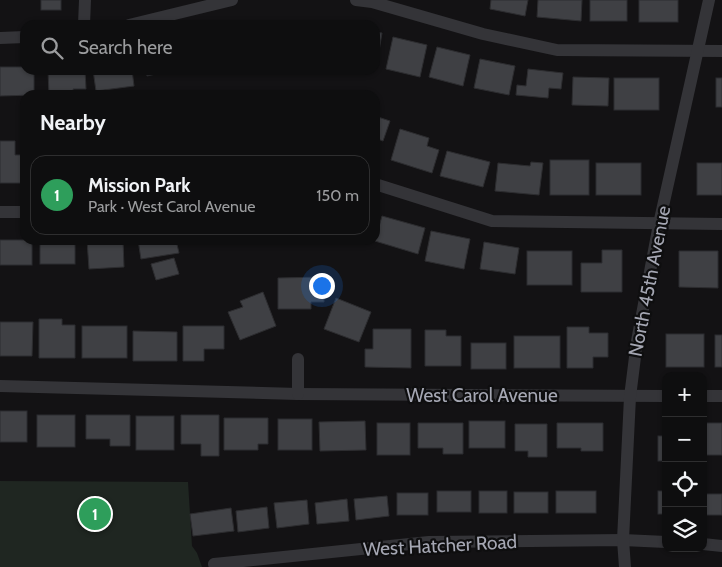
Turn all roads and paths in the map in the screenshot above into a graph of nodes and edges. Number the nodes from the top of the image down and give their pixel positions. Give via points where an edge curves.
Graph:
1 (85, 0) edge
2 (232, 0) edge
3 (356, 0) edge
4 (709, 0) edge
5 (84, 20) edge
6 (150, 20) edge
7 (0, 38) edge
8 (20, 38) edge
9 (699, 51) junction
10 (722, 51) edge
11 (380, 186) edge
12 (0, 212) edge
13 (20, 212) edge
14 (659, 224) junction
15 (722, 224) edge
16 (298, 359) dead end
17 (0, 386) edge
18 (298, 394) junction
19 (662, 396) edge
20 (707, 396) edge
21 (722, 396) edge
22 (630, 397) junction
23 (623, 540) junction
24 (662, 542) edge
25 (707, 544) edge
26 (722, 546) edge
27 (215, 565) edge
28 (625, 567) edge

1 - 5 street
2 - 6 street
3 - 9 street via 558,50
4 - 9 street, North 45th Avenue
7 - 8 street
9 - 10 street
9 - 14 street, North 45th Avenue
11 - 14 street via 492,221
12 - 13 street
14 - 15 street
14 - 22 street, North 45th Avenue
16 - 18 street
17 - 18 street, West Carol Avenue
18 - 22 street, West Carol Avenue
19 - 22 street, West Carol Avenue
20 - 21 street
22 - 23 street, North 45th Avenue
23 - 24 street, West Hatcher Road
23 - 27 street, West Hatcher Road via 429,542
23 - 28 street, North 45th Avenue
25 - 26 street

